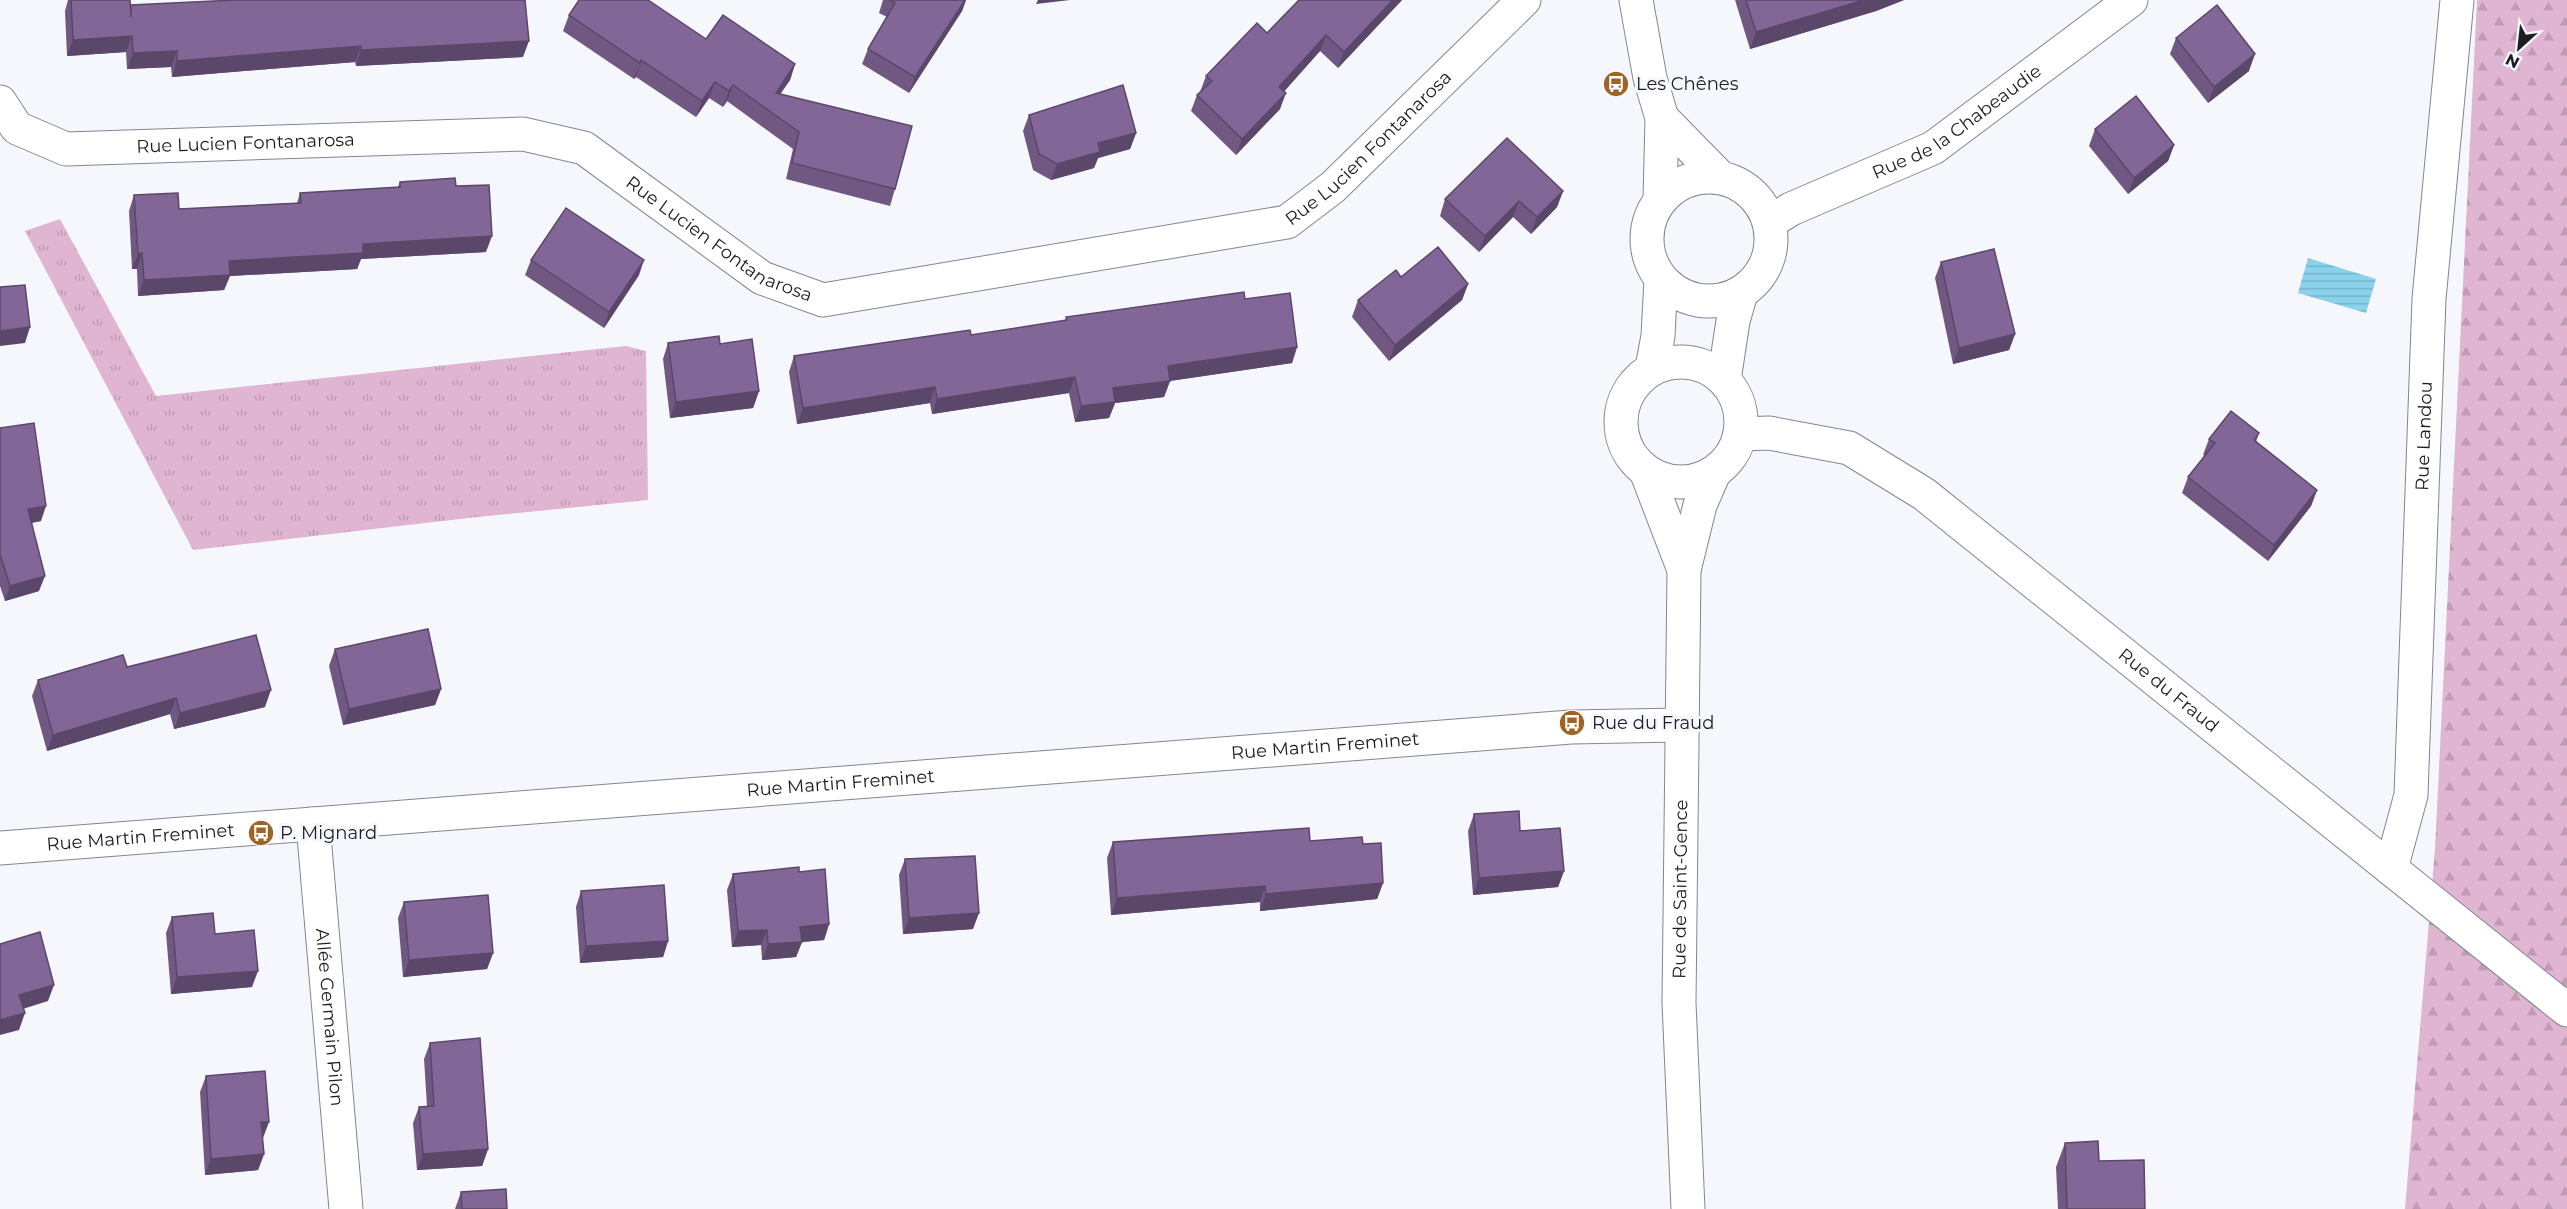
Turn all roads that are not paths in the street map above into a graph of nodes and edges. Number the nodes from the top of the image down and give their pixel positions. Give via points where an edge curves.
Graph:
1 (1524, 0) edge
2 (1636, 0) edge
3 (2131, 0) edge
4 (2457, 0) edge
5 (8, 115) edge
6 (1662, 118) junction
7 (1720, 177) junction
8 (1660, 199) junction
9 (1770, 222) junction
10 (1661, 279) junction
11 (1741, 293) junction
12 (1652, 368) junction
13 (1724, 380) junction
14 (1740, 434) junction
15 (1646, 471) junction
16 (1714, 473) junction
17 (1684, 570) junction
18 (1681, 725) junction
19 (313, 824) junction
20 (0, 848) edge
21 (2391, 869) junction
22 (2567, 1010) edge
23 (346, 1209) edge
24 (1688, 1209) edge

1 - 5 street, Rue Lucien Fontanarosa via 1333,187 1287,222 823,300 762,279 584,148 523,134 66,149
2 - 6 street via 1650,78
3 - 9 street, Rue de la Chabeaudie via 1933,148 1791,209
4 - 21 street, Rue Landou via 2429,299 2411,795
6 - 7 street
6 - 8 street
7 - 8 street via 1693,177
7 - 9 street via 1737,182 1751,193
8 - 10 street via 1649,218 1646,239 1650,261
9 - 11 street via 1767,262 1757,279
10 - 11 street via 1678,294 1699,301 1721,300
10 - 12 street
11 - 13 street
12 - 13 street via 1690,362 1708,368
12 - 15 street via 1636,381 1625,398 1620,418 1622,438 1631,457
13 - 14 street via 1735,395 1741,415
14 - 16 street via 1726,462
14 - 21 street, Rue du Fraud via 1768,433 1849,448 1924,494
15 - 16 street via 1679,483
15 - 17 street, Rue de Saint-Gence
16 - 17 street, Rue de Saint-Gence via 1700,505
17 - 18 street, Rue de Saint-Gence
18 - 19 street, Rue Martin Freminet via 1571,727
18 - 24 street, Rue de Saint-Gence via 1679,1003
19 - 20 street, Rue Martin Freminet
19 - 23 street, Allée Germain Pilon
21 - 22 street, Rue du Fraud

